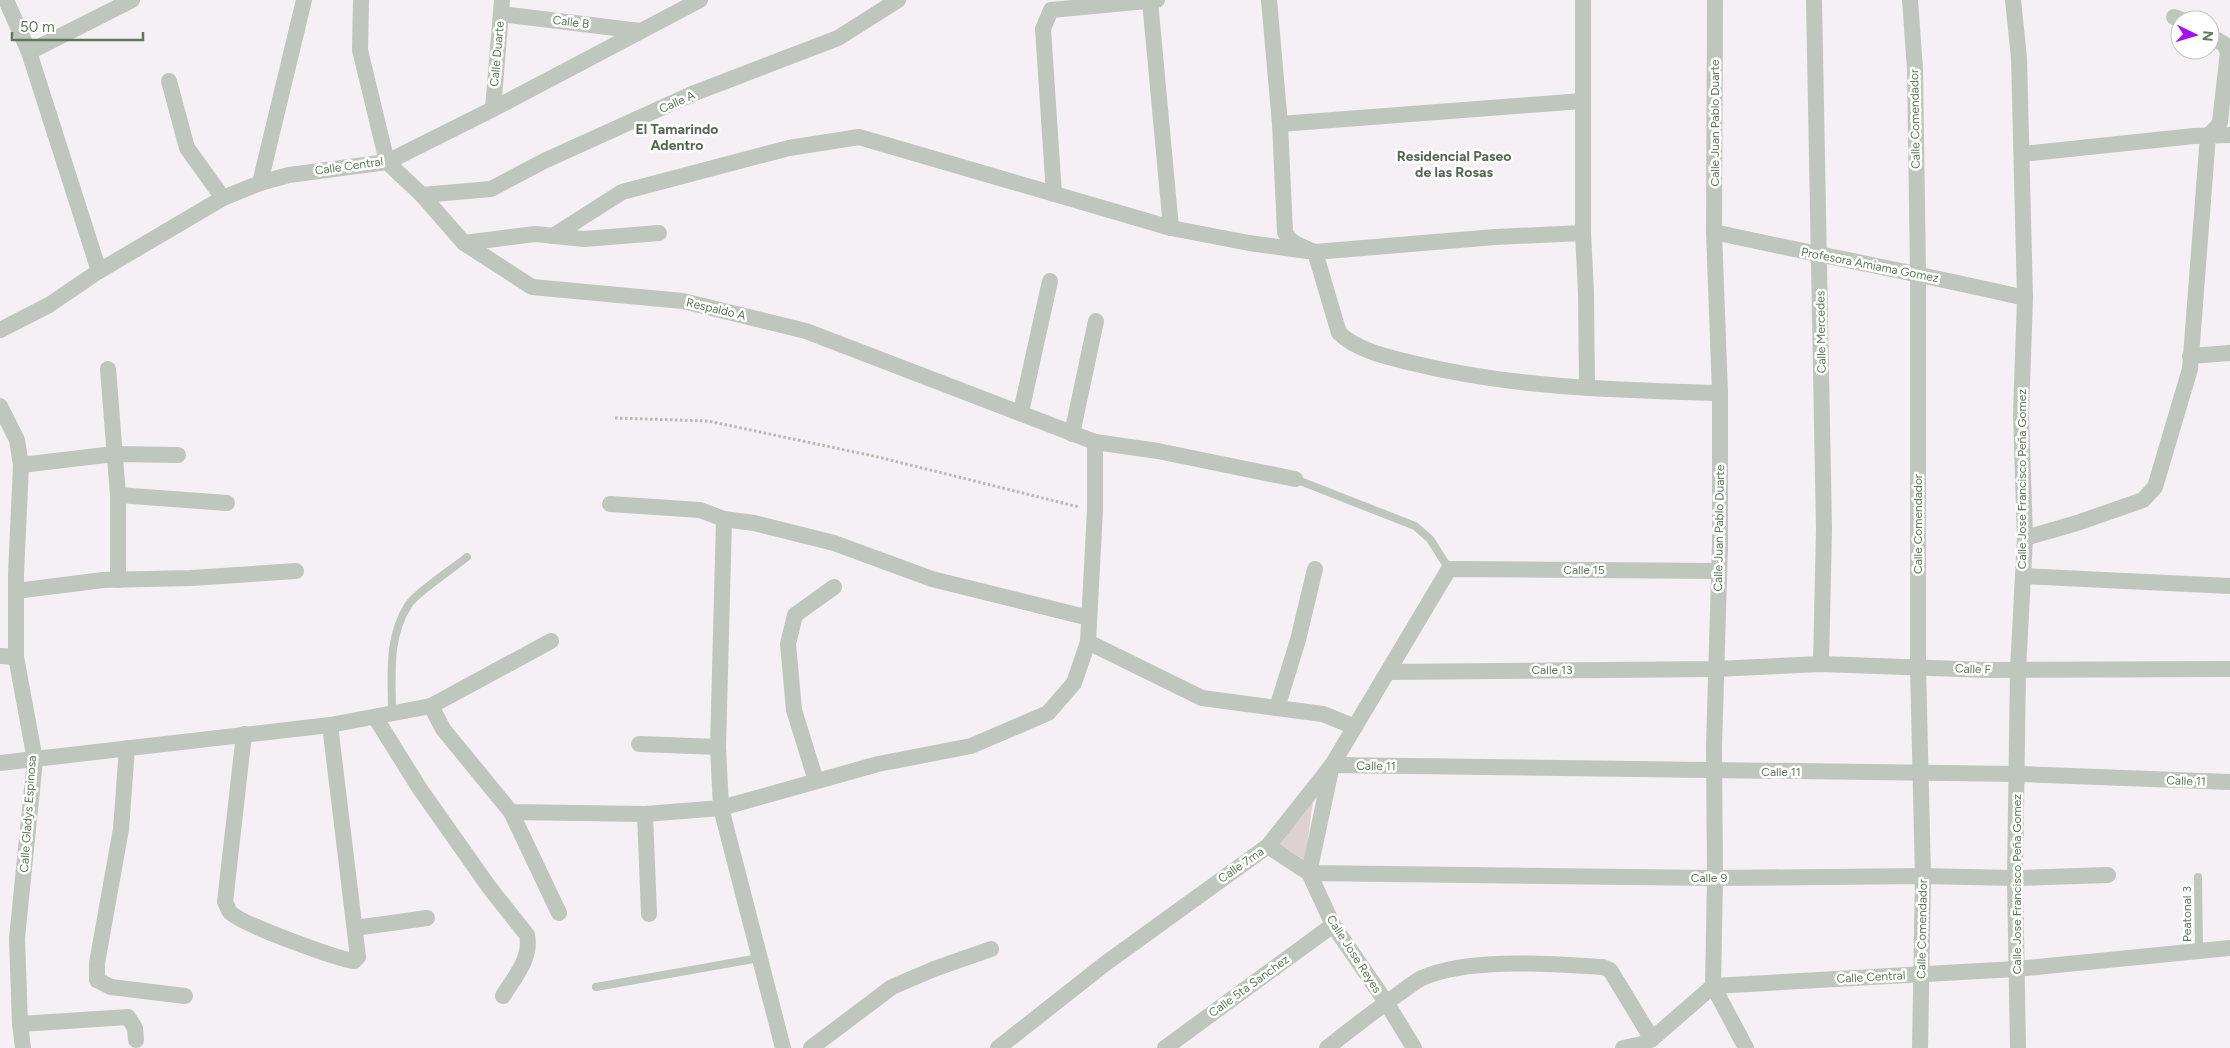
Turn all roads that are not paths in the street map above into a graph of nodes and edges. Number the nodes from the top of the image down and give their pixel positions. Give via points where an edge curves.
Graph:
1 (6, 0) edge
2 (132, 0) edge
3 (304, 0) edge
4 (361, 0) edge
5 (700, 0) edge
6 (898, 0) edge
7 (1157, 0) edge
8 (1269, 0) edge
9 (1583, 0) edge
10 (1715, 0) edge
11 (1814, 0) edge
12 (1910, 0) edge
13 (2013, 0) edge
14 (1150, 1) edge
15 (501, 7) edge
16 (640, 31) junction
17 (2220, 42) edge
18 (29, 52) junction
19 (169, 81) dead end
20 (1582, 101) junction
21 (493, 109) junction
22 (1280, 124) junction
23 (2230, 135) edge
24 (2208, 136) junction
25 (2022, 154) junction
26 (387, 162) junction
27 (260, 183) junction
28 (1054, 194) junction
29 (422, 195) junction
30 (223, 198) junction
31 (1171, 228) junction
32 (1714, 232) junction
33 (659, 233) dead end
34 (1583, 233) junction
35 (553, 236) junction
36 (464, 242) junction
37 (1315, 252) junction
38 (1820, 256) junction
39 (99, 271) junction
40 (1918, 273) junction
41 (1050, 281) dead end
42 (2025, 298) junction
43 (1096, 321) dead end
44 (0, 330) edge
45 (2230, 353) edge
46 (2190, 356) junction
47 (108, 369) dead end
48 (1588, 388) junction
49 (1720, 393) junction
50 (0, 406) edge
51 (1021, 412) junction
52 (1072, 434) junction
53 (1095, 442) junction
54 (114, 454) junction
55 (178, 455) dead end
56 (21, 465) junction
57 (1295, 479) joint
58 (118, 495) junction
59 (227, 503) dead end
60 (610, 504) dead end
61 (724, 519) junction
62 (2025, 538) junction
63 (467, 557) dead end
64 (1314, 569) dead end
65 (1449, 569) junction
66 (296, 571) dead end
67 (1719, 571) junction
68 (2022, 576) junction
69 (118, 580) junction
70 (2230, 586) edge
71 (834, 587) dead end
72 (16, 591) junction
73 (1089, 618) junction
74 (551, 641) dead end
75 (1088, 642) junction
76 (8, 656) edge
77 (1821, 664) junction
78 (1918, 667) junction
79 (1716, 669) junction
80 (2230, 669) edge
81 (2018, 670) junction
82 (1388, 672) junction
83 (431, 706) junction
84 (1276, 708) junction
85 (392, 713) junction
86 (375, 716) junction
87 (330, 725) junction
88 (1355, 727) junction
89 (244, 734) junction
90 (639, 744) dead end
91 (718, 747) junction
92 (127, 748) junction
93 (35, 760) junction
94 (0, 763) edge
95 (1332, 765) junction
96 (1714, 772) junction
97 (1921, 772) junction
98 (2018, 774) junction
99 (816, 781) junction
100 (2230, 782) edge
101 (721, 808) junction
102 (511, 812) junction
103 (645, 814) junction
104 (1268, 846) junction
105 (1309, 873) junction
106 (2108, 875) dead end
107 (1923, 876) junction
108 (2198, 877) dead end
109 (1715, 878) junction
110 (2015, 878) junction
111 (559, 913) dead end
112 (649, 914) dead end
113 (427, 918) dead end
114 (1332, 925) junction
115 (355, 928) junction
116 (2230, 948) edge
117 (991, 949) dead end
118 (2199, 950) junction
119 (759, 958) junction
120 (2016, 969) junction
121 (1922, 974) junction
122 (1713, 986) junction
123 (596, 987) dead end
124 (185, 996) dead end
125 (503, 996) dead end
126 (1386, 1002) junction
127 (20, 1024) junction
128 (1652, 1039) junction
129 (136, 1040) dead end
130 (22, 1048) edge
131 (783, 1048) edge
132 (811, 1048) edge
133 (998, 1048) edge
134 (1165, 1048) edge
135 (1327, 1048) edge
136 (1414, 1048) edge
137 (1623, 1048) edge
138 (1746, 1048) edge
139 (1920, 1048) edge
140 (2018, 1048) edge

1 - 18 street
2 - 18 street
3 - 27 street
4 - 26 street via 360,50
5 - 16 street, Calle Central
6 - 29 street, Calle A via 838,38 692,94 544,161 491,189
7 - 14 street
8 - 22 street
9 - 20 street
10 - 32 street, Calle Juan Pablo Duarte
11 - 38 street, Calle Mercedes
12 - 40 street, Calle Comendador via 1915,69
13 - 25 street, Calle Jose Francisco Peña Gomez via 2019,58
14 - 28 street via 1051,10 1043,29
14 - 31 street
15 - 16 street, Calle B
15 - 21 street, Calle Duarte
16 - 21 street, Calle Central
17 - 24 street via 2228,52 2220,122
18 - 39 street
19 - 30 street via 187,148
20 - 22 street
20 - 34 street
21 - 26 street, Calle Central
22 - 37 street via 1285,232 1288,239
23 - 24 street
24 - 25 street
24 - 46 street
25 - 42 street, Calle Jose Francisco Peña Gomez
26 - 27 street, Calle Central via 290,175
26 - 29 street, Respaldo A
27 - 30 street, Calle Central
28 - 31 street
28 - 35 street via 859,137 789,148 622,192
29 - 36 street, Respaldo A
30 - 39 street, Calle Central
31 - 37 street
32 - 38 street, Profesora Amiama Gomez
32 - 49 street, Calle Juan Pablo Duarte
33 - 35 street via 584,239
34 - 37 street
34 - 48 street
35 - 36 street via 535,234
36 - 51 street, Respaldo A via 532,287 683,300 806,331
37 - 48 street via 1339,333 1349,342 1391,358 1478,377
38 - 40 street, Profesora Amiama Gomez
38 - 77 street, Calle Mercedes via 1824,529
39 - 44 street, Calle Central via 49,305
40 - 42 street, Profesora Amiama Gomez
40 - 78 street, Calle Comendador
41 - 51 street
42 - 62 street, Calle Jose Francisco Peña Gomez via 2021,414
43 - 52 street
45 - 46 street
46 - 62 street via 2190,369 2155,487 2149,495 2143,500
47 - 54 street
48 - 49 street
49 - 67 street, Calle Juan Pablo Duarte
50 - 56 street, Calle Gladys Espinosa via 17,440
51 - 52 street, Respaldo A
52 - 53 street, Respaldo A
53 - 57 street, Respaldo A via 1158,450
53 - 73 street
54 - 55 street
54 - 56 street
54 - 58 street
56 - 72 street, Calle Gladys Espinosa
57 - 65 lane via 1415,526 1430,539
58 - 59 street
58 - 69 street
60 - 61 street via 700,510
61 - 73 street via 834,543 932,579
61 - 91 street
62 - 68 street, Calle Jose Francisco Peña Gomez
63 - 85 lane via 410,602 392,650
64 - 84 street via 1298,640
65 - 67 street, Calle 15
65 - 82 street, Calle 7ma
66 - 69 street
67 - 79 street, Calle Juan Pablo Duarte
68 - 70 street
68 - 81 street, Calle Jose Francisco Peña Gomez
69 - 72 street
71 - 99 street via 795,615 788,644 794,710
72 - 76 street, Calle Gladys Espinosa
73 - 75 street
74 - 83 street
75 - 84 street via 1202,698
75 - 99 street via 1074,683 1048,713 971,746 878,764
76 - 93 street, Calle Gladys Espinosa
77 - 78 street, Calle F
77 - 79 street, Calle F
78 - 81 street, Calle F
78 - 97 street, Calle Comendador
79 - 82 street, Calle 13
79 - 96 street, Calle Juan Pablo Duarte
80 - 81 street, Calle F
81 - 98 street, Calle Jose Francisco Peña Gomez
82 - 88 street, Calle 7ma
83 - 85 street
83 - 102 street via 443,729
84 - 88 street via 1323,714
85 - 86 street
86 - 87 street
86 - 125 street via 420,789 527,935 527,956
87 - 89 street
87 - 115 street
88 - 95 street, Calle 7ma
89 - 92 street
89 - 115 street via 225,902 230,912 261,928 354,961 358,958
90 - 91 street
91 - 101 street
92 - 93 street
92 - 124 street via 121,829 97,963 97,980 111,987
93 - 94 street
93 - 127 street, Calle Gladys Espinosa via 17,938
95 - 96 street, Calle 11
95 - 104 street, Calle 7ma
95 - 105 street
96 - 97 street, Calle 11
96 - 109 street, Calle Juan Pablo Duarte
97 - 98 street, Calle 11
97 - 107 street, Calle Comendador
98 - 100 street, Calle 11
98 - 110 street, Calle Jose Francisco Peña Gomez
99 - 101 street
101 - 103 street
101 - 119 street
102 - 103 street
102 - 111 street
103 - 112 street
104 - 105 street
104 - 133 street, Calle 7ma via 1106,963
105 - 109 street, Calle 9
105 - 114 street, Calle Jose Reyes
106 - 110 street, Calle 9
107 - 109 street, Calle 9
107 - 110 street, Calle 9
107 - 121 street, Calle Comendador
108 - 118 lane, Peatonal 3
109 - 122 street, Calle Juan Pablo Duarte
110 - 120 street, Calle Jose Francisco Peña Gomez
113 - 115 street
114 - 126 street, Calle Jose Reyes
114 - 134 street, Calle 5ta Sanchez
116 - 118 street, Calle Central
117 - 132 street via 892,987
118 - 120 street, Calle Central
119 - 123 lane
119 - 131 street
120 - 121 street, Calle Central
120 - 140 street, Calle Jose Francisco Peña Gomez
121 - 122 street, Calle Central
121 - 139 street, Calle Comendador
122 - 128 street
122 - 138 street, Calle Juan Pablo Duarte
126 - 128 street via 1421,978 1446,970 1538,964 1603,967 1614,975
126 - 135 street
126 - 136 street, Calle Jose Reyes
127 - 129 street via 128,1017 135,1028
127 - 130 street, Calle Gladys Espinosa
128 - 137 street

